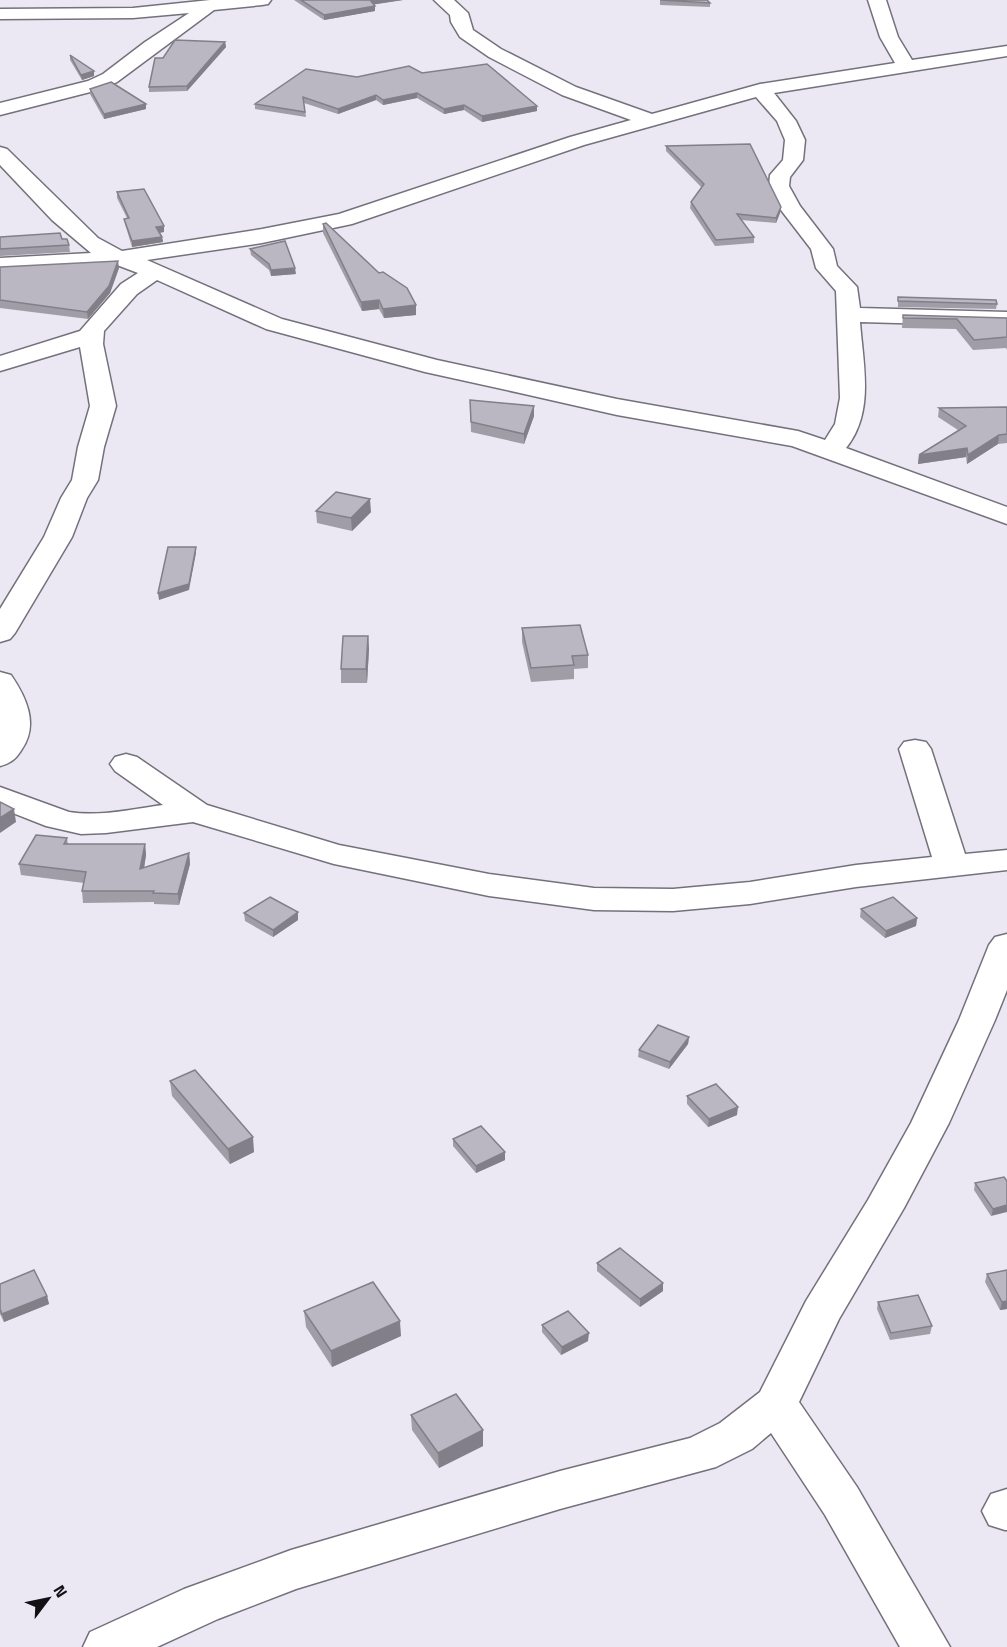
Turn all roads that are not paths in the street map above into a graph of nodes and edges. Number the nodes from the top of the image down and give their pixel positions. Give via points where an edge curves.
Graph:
1 (262, 0) edge
2 (443, 0) edge
3 (877, 0) edge
4 (216, 3) edge
5 (0, 14) edge
6 (1007, 51) edge
7 (906, 66) junction
8 (760, 90) junction
9 (0, 109) edge
10 (650, 120) junction
11 (0, 153) edge
12 (120, 258) junction
13 (0, 265) edge
14 (156, 271) junction
15 (848, 315) junction
16 (1007, 319) edge
17 (90, 336) junction
18 (0, 364) edge
19 (830, 450) junction
20 (1007, 516) edge
21 (0, 633) edge
22 (0, 681) edge
23 (915, 749) dead end
24 (0, 756) edge
25 (126, 764) dead end
26 (0, 797) edge
27 (195, 813) junction
28 (1007, 860) edge
29 (952, 866) junction
30 (1007, 945) edge
31 (776, 1404) junction
32 (107, 1647) edge
33 (926, 1647) edge

1 - 4 street
2 - 10 street via 459,13 466,33 495,53 569,91
3 - 7 street via 889,37
4 - 5 street via 133,13
4 - 9 street via 110,78
6 - 7 street
7 - 8 street
8 - 10 street
8 - 15 street via 791,127 795,147 793,160 778,184 820,246 826,266 846,287
10 - 12 street via 344,219
11 - 12 street via 90,243
12 - 13 street
12 - 14 street
14 - 17 street via 129,289
14 - 19 street via 246,313 434,367 617,407 760,432
15 - 16 street
15 - 19 street via 850,412 847,426
17 - 18 street
17 - 21 street via 103,406 85,480 58,537
19 - 20 street
22 - 24 street via 17,720 15,735
23 - 29 street
25 - 27 street
26 - 27 street via 78,823
27 - 29 street via 334,854 489,885 594,899 673,900 750,894 856,876
28 - 29 street
30 - 31 street via 930,1123 821,1313
31 - 32 street via 736,1436 700,1454 560,1490 291,1570 201,1604
31 - 33 street via 841,1501

